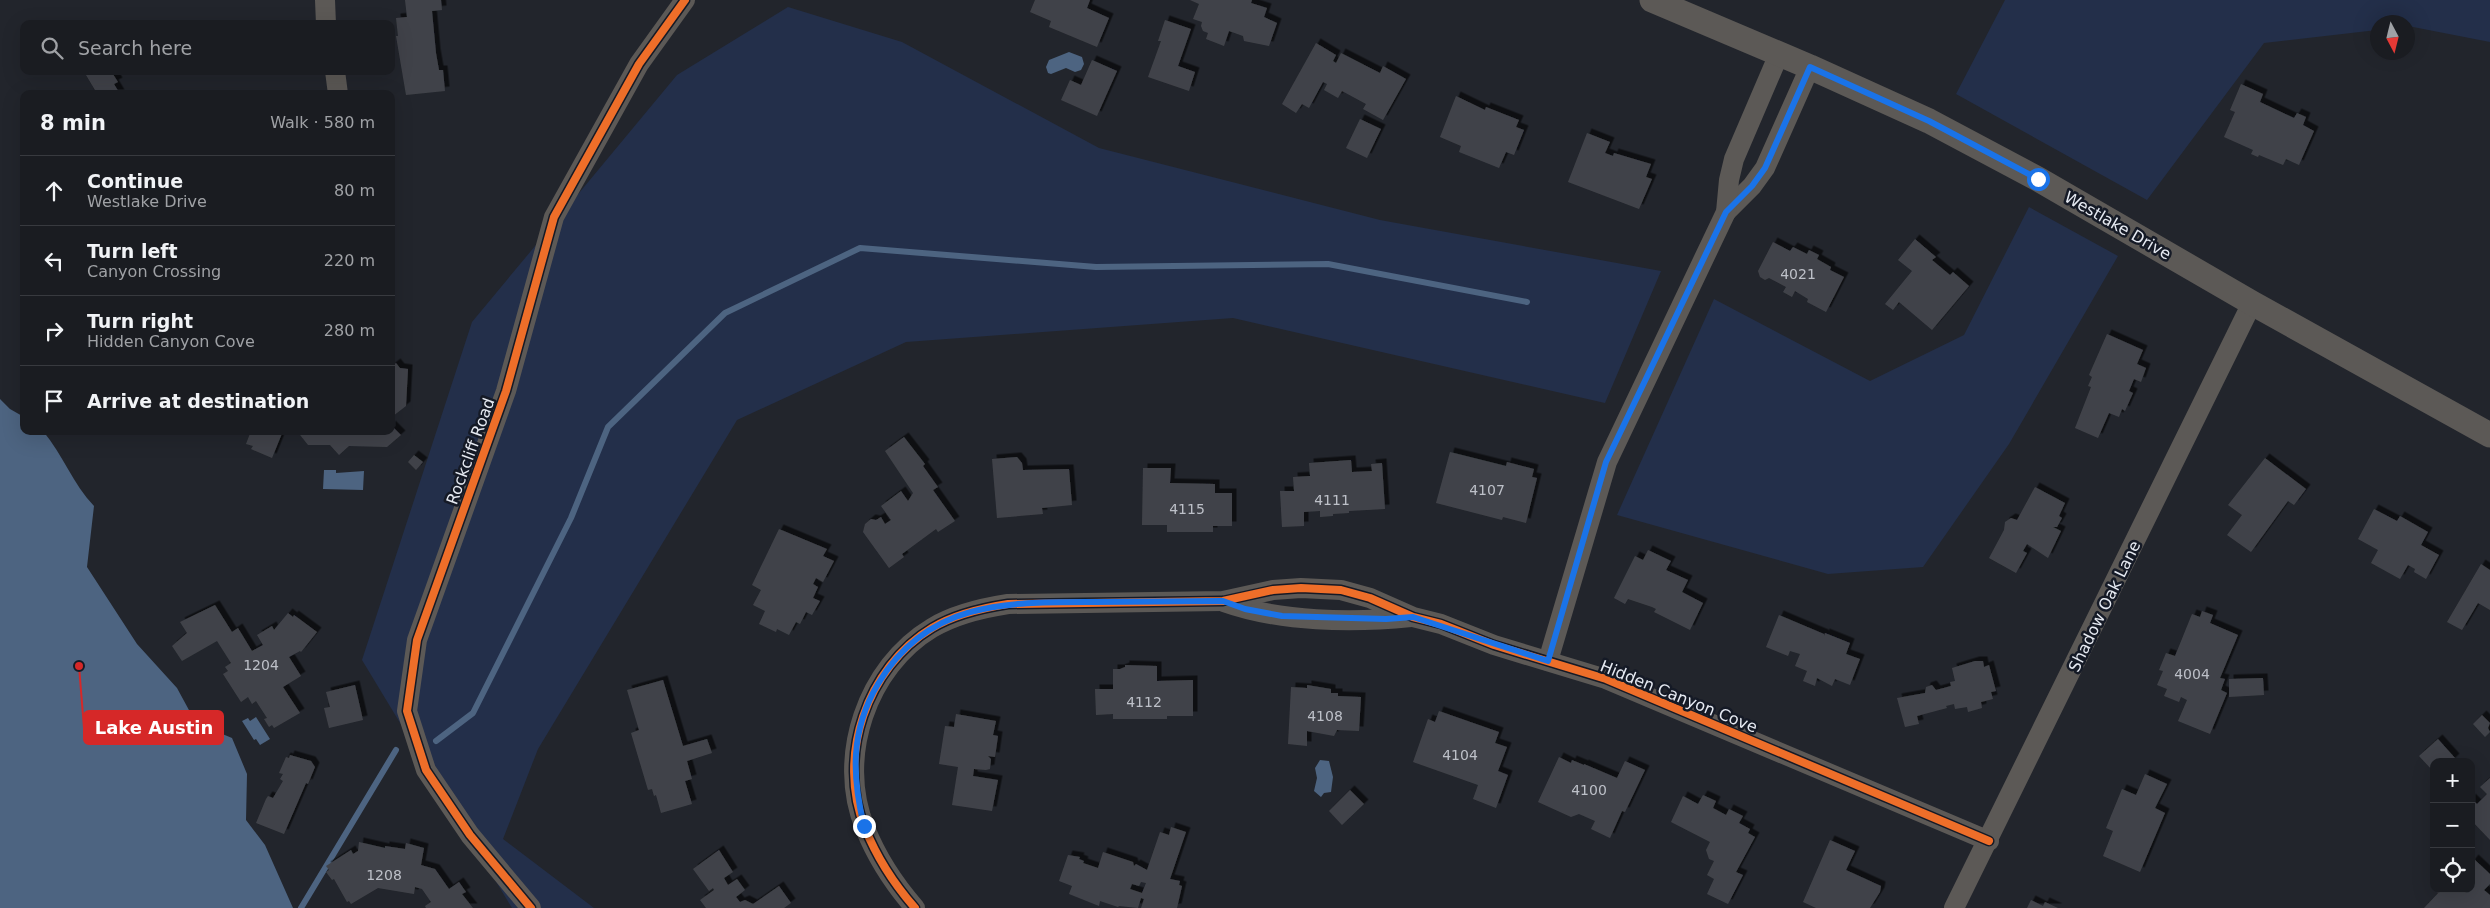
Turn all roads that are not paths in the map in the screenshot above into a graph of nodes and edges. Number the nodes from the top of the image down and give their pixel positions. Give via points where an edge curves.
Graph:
1 (325, 0) edge
2 (685, 0) edge
3 (1652, 0) edge
4 (326, 20) edge
5 (1778, 54) junction
6 (1810, 67) junction
7 (335, 75) edge
8 (337, 90) edge
9 (1726, 212) junction
10 (2252, 303) junction
11 (2490, 435) edge
12 (1223, 601) junction
13 (1413, 617) junction
14 (1548, 661) junction
15 (1989, 841) junction
16 (531, 908) edge
17 (915, 908) edge
18 (1954, 908) edge

1 - 4 street
2 - 16 street, Rockcliff Road via 639,64 554,217 506,391 417,640 407,711 426,770 470,835
3 - 5 street, Westlake Drive
5 - 6 street, Westlake Drive
5 - 9 street via 1734,159
6 - 9 street via 1765,168
6 - 10 street, Westlake Drive via 1929,121 2038,179
7 - 8 street
9 - 14 street via 1606,462
10 - 11 street, Westlake Drive
10 - 15 street, Shadow Oak Lane
12 - 13 street, Hidden Canyon Cove via 1282,616
12 - 13 street, Hidden Canyon Cove via 1282,590 1341,590 1370,598
12 - 17 street, Hidden Canyon Cove via 1008,604 954,617 913,641 887,668 872,694 857,735 855,764 856,792 864,826 884,870
13 - 14 street, Hidden Canyon Cove
14 - 15 street, Hidden Canyon Cove via 1606,679
15 - 18 street, Shadow Oak Lane

